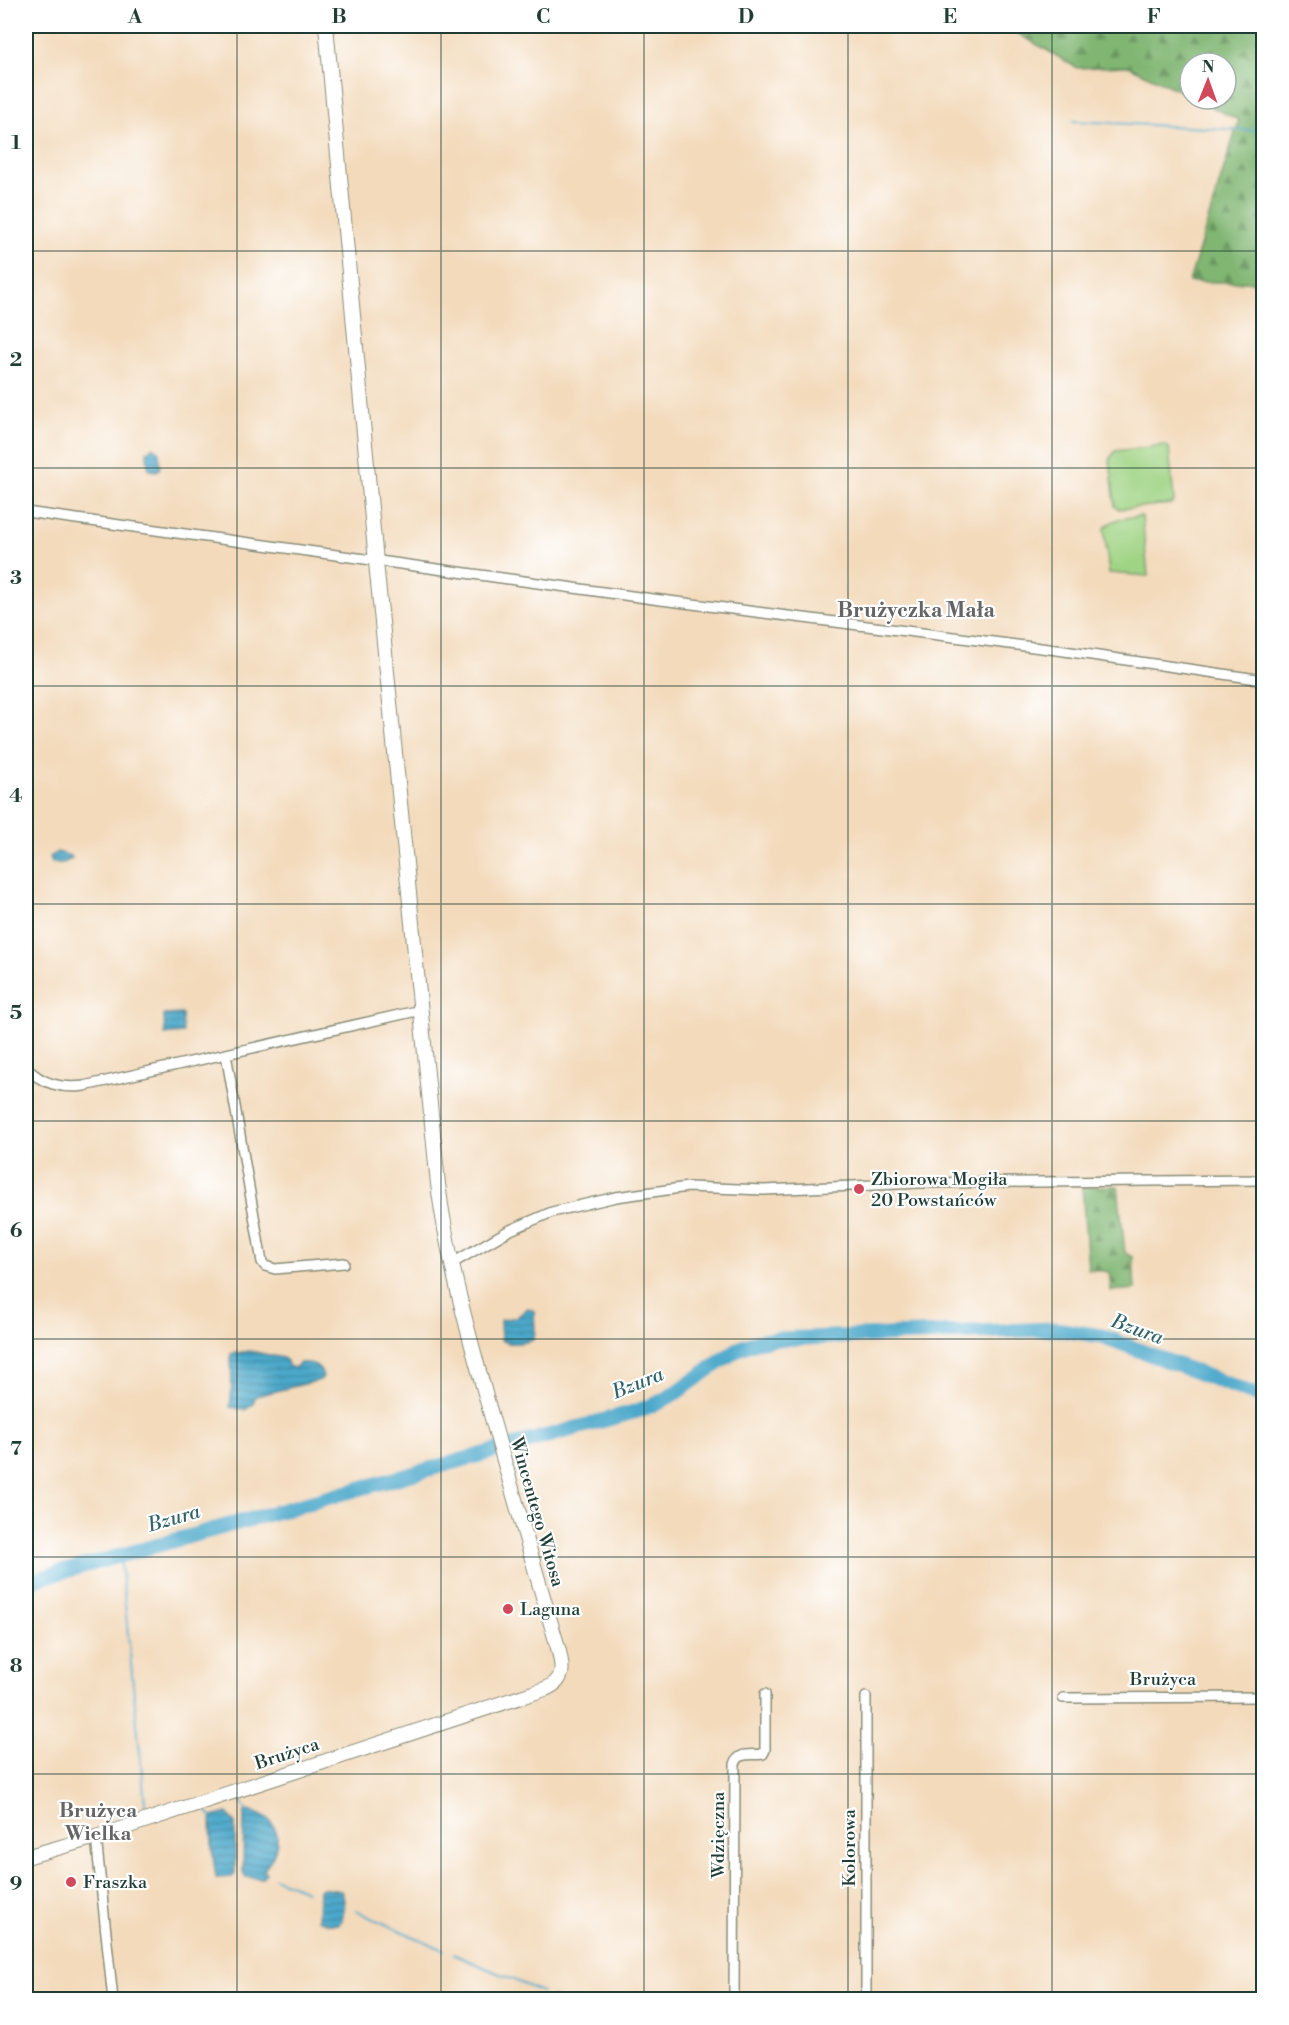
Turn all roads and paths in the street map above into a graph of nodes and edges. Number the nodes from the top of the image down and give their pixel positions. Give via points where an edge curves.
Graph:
1 (326, 26) edge
2 (26, 512) edge
3 (376, 562) junction
4 (1263, 680) edge
5 (421, 1010) junction
6 (226, 1054) junction
7 (26, 1067) edge
8 (1263, 1180) edge
9 (344, 1263) dead end
10 (451, 1264) junction
11 (558, 1681) joint
12 (765, 1694) dead end
13 (866, 1697) dead end
14 (1263, 1697) edge
15 (1063, 1698) dead end
16 (96, 1837) junction
17 (26, 1857) edge
18 (113, 2000) edge
19 (734, 2000) edge
20 (866, 2000) edge

1 - 3 street, Wincentego Witosa
2 - 3 street
3 - 4 street
3 - 5 street, Wincentego Witosa
5 - 6 street
5 - 10 street, Wincentego Witosa via 438,1184
6 - 7 street via 77,1087 52,1084
6 - 9 street via 262,1262 275,1269
8 - 10 street via 920,1183 764,1190 688,1187 552,1212 508,1231
10 - 11 street, Wincentego Witosa via 561,1661
11 - 16 street, Brużyca via 538,1692
12 - 19 street, Wdzięczna via 765,1750 759,1755 743,1754 735,1764
13 - 20 street, Kolorowa
14 - 15 street, Brużyca
16 - 17 street, Brużyca
16 - 18 street

